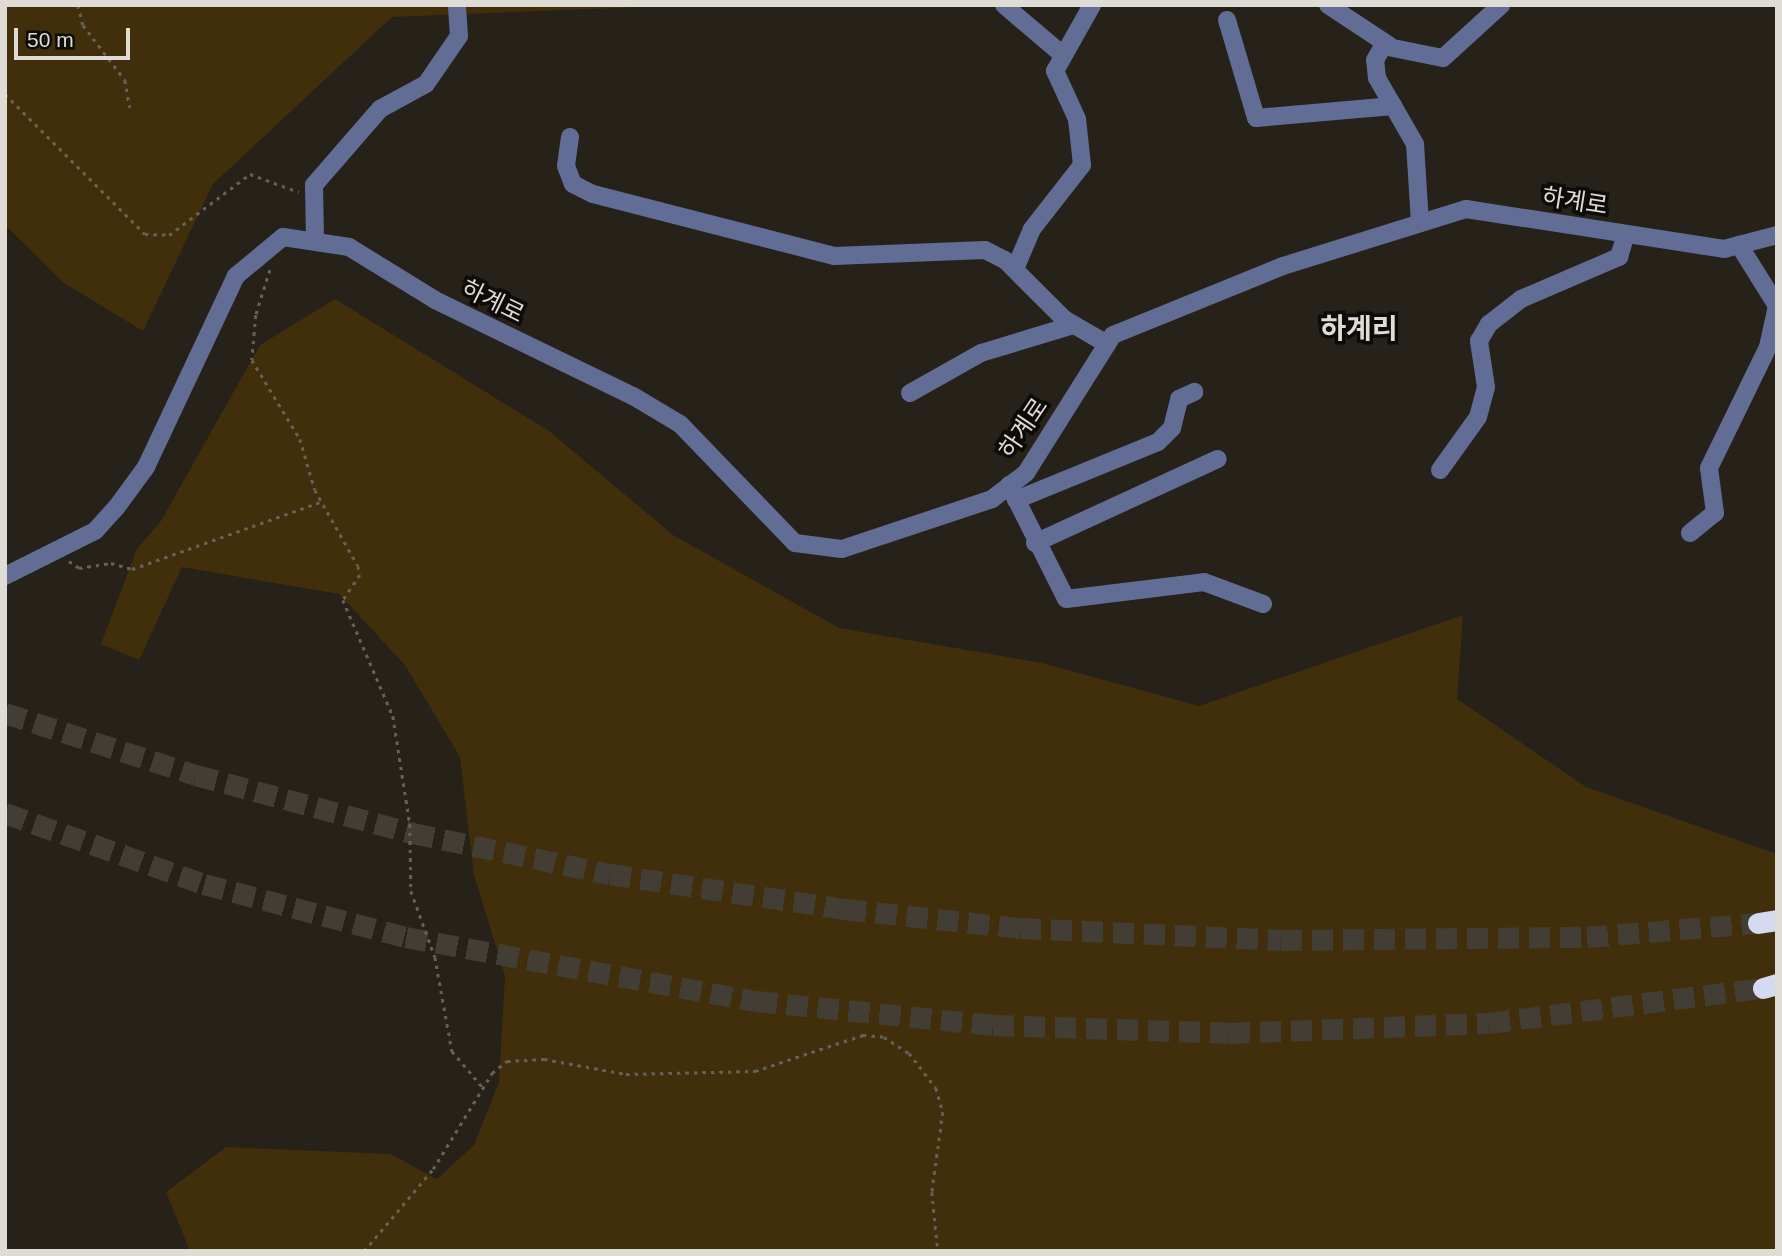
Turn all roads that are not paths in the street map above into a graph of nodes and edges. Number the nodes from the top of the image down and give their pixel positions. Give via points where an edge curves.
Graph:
1 (457, 5) edge
2 (1004, 5) edge
3 (1092, 5) edge
4 (1328, 5) edge
5 (1501, 5) edge
6 (1227, 20) dead end
7 (1390, 46) junction
8 (1063, 55) junction
9 (1393, 106) junction
10 (570, 137) dead end
11 (1420, 223) junction
12 (1626, 234) junction
13 (1777, 235) edge
14 (315, 238) junction
15 (1739, 245) junction
16 (1015, 269) junction
17 (1074, 325) junction
18 (1107, 344) junction
19 (1194, 392) dead end
20 (910, 393) dead end
21 (1218, 459) dead end
22 (1440, 470) dead end
23 (1013, 493) junction
24 (1690, 533) dead end
25 (1035, 542) junction
26 (5, 576) edge
27 (1263, 604) dead end

1 - 14 street via 459,36 434,74 362,125 314,185
2 - 8 street
3 - 8 street
4 - 7 street
5 - 7 street via 1443,58
6 - 9 street via 1256,118
7 - 9 street via 1383,46 1375,60 1377,78
8 - 16 street via 1055,71 1077,119 1082,165 1032,229
9 - 11 street via 1415,144
10 - 16 street via 566,166 573,184 593,194 834,256 985,250
11 - 12 street, 하계로 via 1466,209
11 - 18 street, 하계로 via 1283,266 1113,335
12 - 15 street, 하계로 via 1724,249
12 - 22 street via 1619,257 1521,299 1489,324 1479,341 1486,387 1478,417
13 - 15 street, 하계로
14 - 23 street, 하계로 via 349,247 435,300 680,424 795,543 842,549
14 - 26 street, 하계로 via 284,237 236,276 146,467 95,531
15 - 24 street via 1777,306 1768,347 1709,468 1715,513
16 - 17 street
17 - 18 street
17 - 20 street via 981,353
18 - 23 street, 하계로
19 - 23 street via 1179,400 1172,428 1158,442
21 - 25 street
23 - 25 street
25 - 27 street via 1066,599 1204,582

